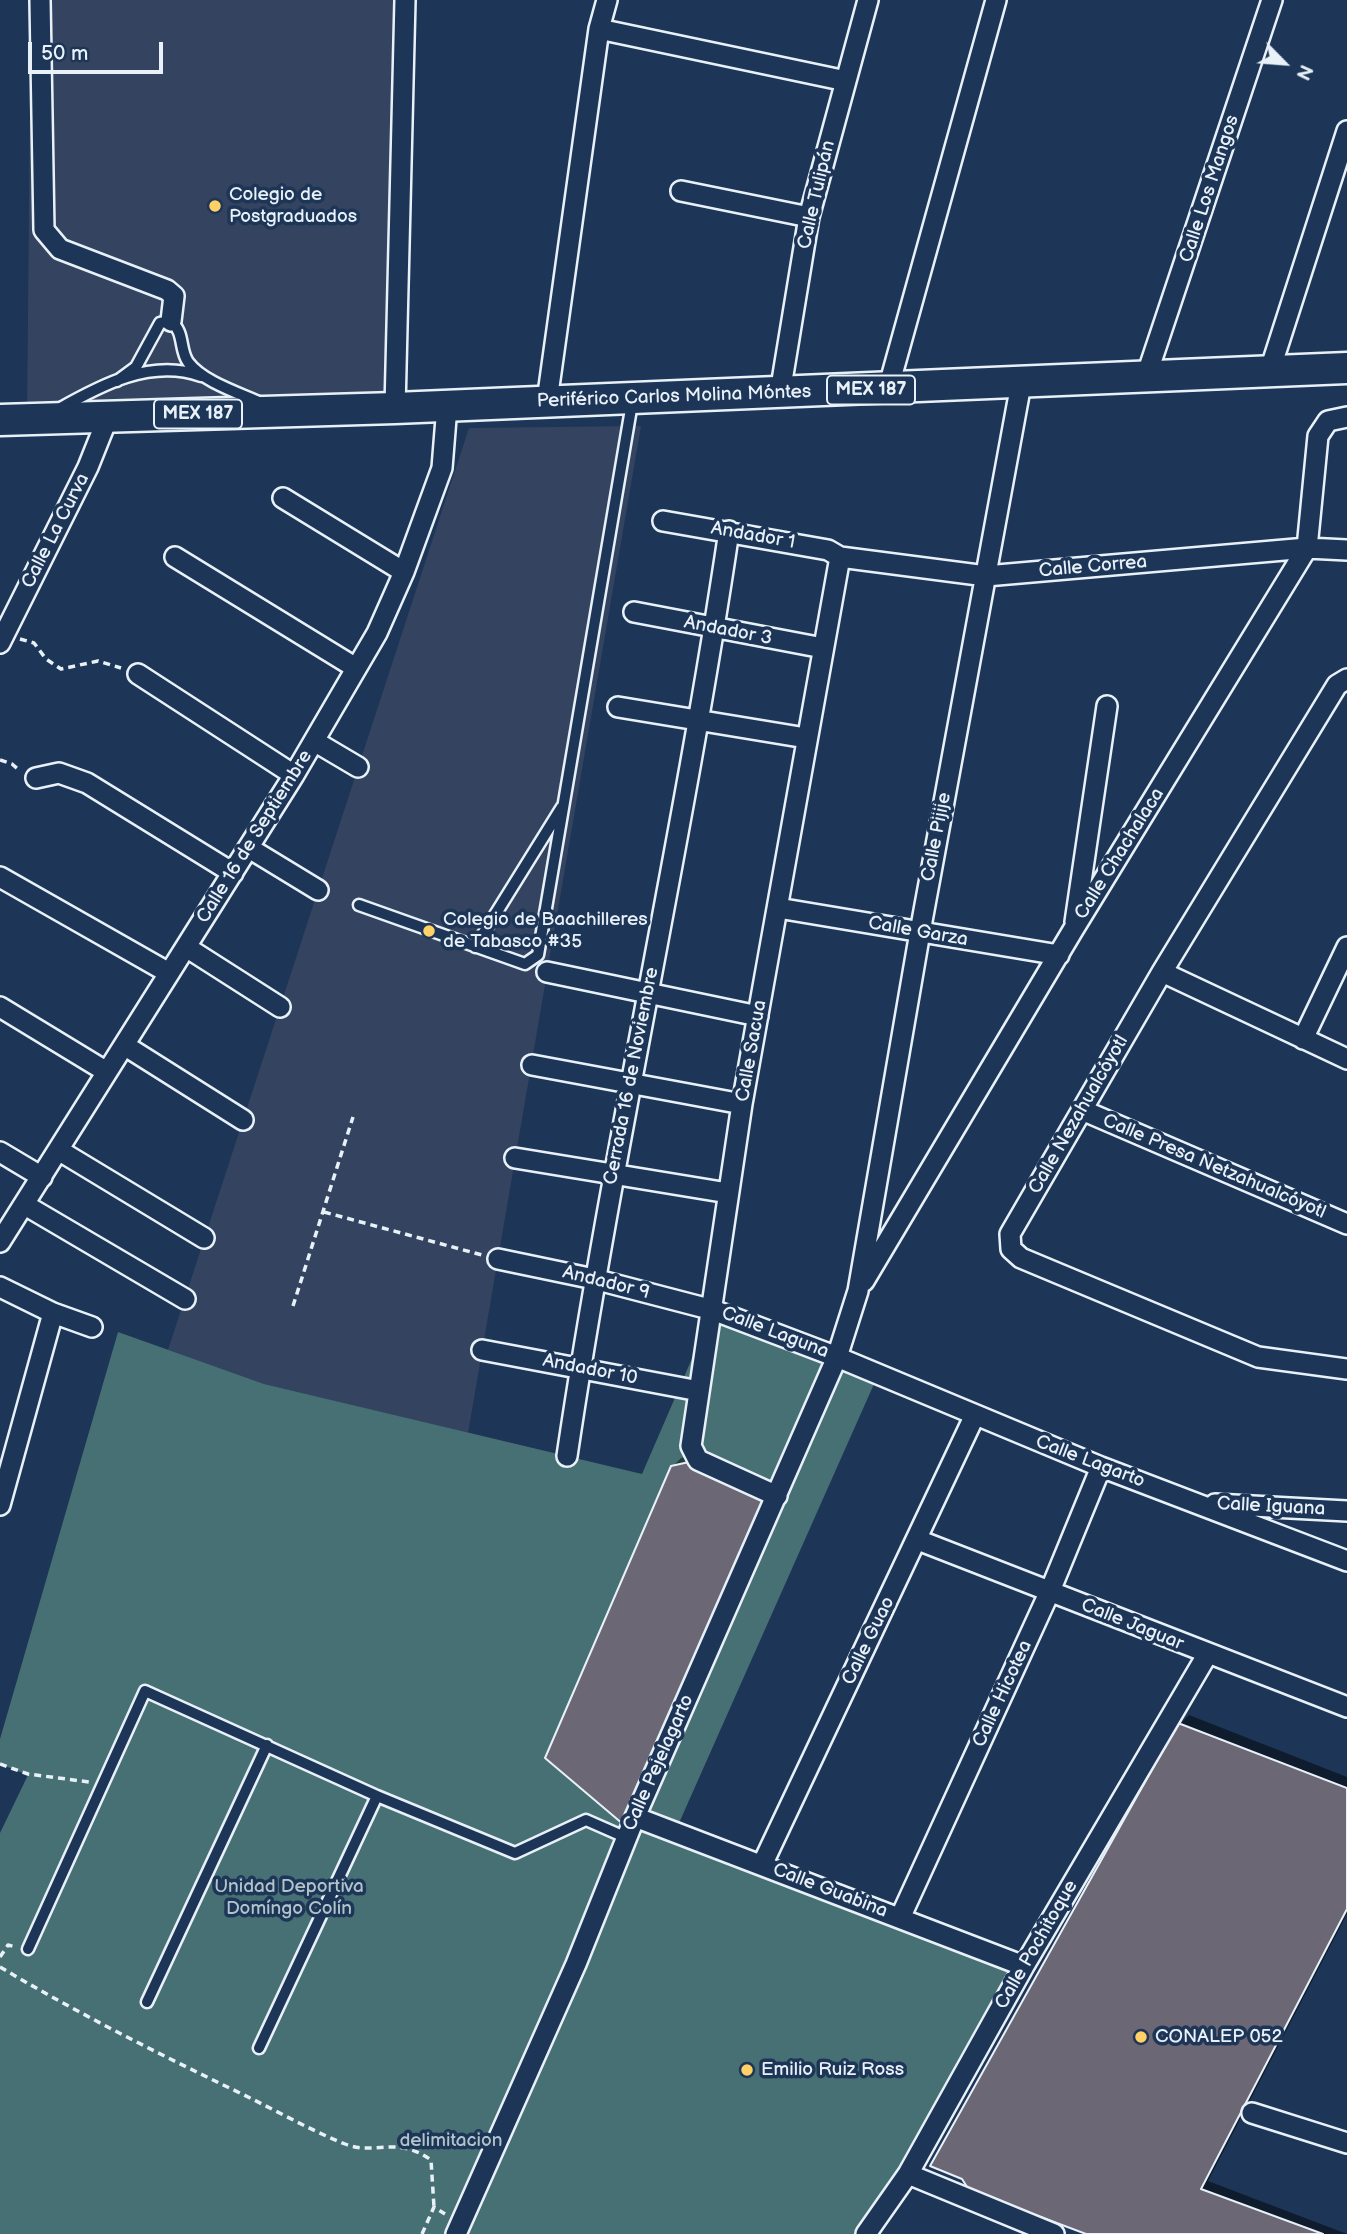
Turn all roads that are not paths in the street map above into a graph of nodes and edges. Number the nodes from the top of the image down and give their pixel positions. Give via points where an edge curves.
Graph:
1 (40, 0) edge
2 (405, 0) edge
3 (607, 0) edge
4 (867, 0) edge
5 (996, 0) edge
6 (1272, 0) edge
7 (599, 29) junction
8 (846, 81) junction
9 (1347, 131) edge
10 (681, 191) dead end
11 (809, 218) junction
12 (172, 321) junction
13 (1347, 368) edge
14 (1270, 370) junction
15 (1146, 377) junction
16 (117, 381) junction
17 (218, 382) junction
18 (1021, 384) junction
19 (888, 389) junction
20 (780, 393) junction
21 (632, 399) junction
22 (547, 401) junction
23 (447, 406) junction
24 (395, 408) junction
25 (278, 411) junction
26 (108, 417) junction
27 (1347, 417) edge
28 (42, 419) junction
29 (0, 420) edge
30 (283, 498) dead end
31 (663, 521) dead end
32 (729, 531) junction
33 (1307, 548) junction
34 (1347, 550) edge
35 (175, 557) dead end
36 (840, 557) junction
37 (404, 572) junction
38 (986, 576) junction
39 (634, 612) dead end
40 (715, 629) junction
41 (2, 639) edge
42 (823, 648) junction
43 (356, 668) junction
44 (138, 674) road end
45 (1347, 680) edge
46 (618, 706) dead end
47 (1107, 706) dead end
48 (698, 720) junction
49 (806, 738) junction
50 (314, 741) junction
51 (358, 767) dead end
52 (294, 775) junction
53 (36, 778) dead end
54 (566, 801) junction
55 (249, 848) junction
56 (233, 873) junction
57 (0, 877) edge
58 (318, 890) dead end
59 (359, 905) dead end
60 (778, 908) junction
61 (1073, 930) junction
62 (920, 932) junction
63 (186, 947) junction
64 (475, 947) junction
65 (1347, 947) edge
66 (1059, 955) junction
67 (547, 972) dead end
68 (1161, 972) junction
69 (169, 973) junction
70 (648, 995) junction
71 (0, 1007) edge
72 (280, 1007) dead end
73 (758, 1016) junction
74 (1303, 1039) junction
75 (124, 1045) junction
76 (1347, 1059) edge
77 (532, 1065) dead end
78 (107, 1072) junction
79 (631, 1082) junction
80 (742, 1104) junction
81 (1082, 1110) junction
82 (243, 1120) dead end
83 (60, 1151) junction
84 (0, 1152) edge
85 (515, 1158) dead end
86 (614, 1174) junction
87 (42, 1177) junction
88 (728, 1193) junction
89 (25, 1205) junction
90 (1347, 1224) edge
91 (204, 1238) dead end
92 (0, 1242) edge
93 (498, 1259) road end
94 (594, 1279) junction
95 (0, 1287) edge
96 (858, 1291) junction
97 (185, 1299) dead end
98 (713, 1310) junction
99 (54, 1313) junction
100 (92, 1327) dead end
101 (482, 1350) dead end
102 (837, 1357) junction
103 (580, 1368) junction
104 (1347, 1369) edge
105 (699, 1391) junction
106 (974, 1417) junction
107 (567, 1456) dead end
108 (1101, 1467) junction
109 (777, 1496) junction
110 (1196, 1503) junction
111 (0, 1505) edge
112 (1347, 1511) edge
113 (918, 1540) junction
114 (1347, 1561) edge
115 (1050, 1591) junction
116 (1207, 1655) junction
117 (1347, 1707) edge
118 (267, 1745) junction
119 (377, 1796) junction
120 (635, 1817) junction
121 (627, 1838) junction
122 (762, 1865) junction
123 (901, 1918) junction
124 (28, 1949) road end
125 (1024, 1966) junction
126 (147, 2002) dead end
127 (259, 2048) dead end
128 (1252, 2113) dead end
129 (1347, 2143) edge
130 (908, 2174) junction
131 (458, 2229) edge
132 (866, 2234) edge
133 (1054, 2234) edge

1 - 12 street via 44,230 60,249 167,290 174,296
2 - 24 street
3 - 7 street
4 - 8 street, Calle Tulipán
5 - 19 street
6 - 15 street, Calle Los Mangos
7 - 8 street
7 - 22 street
8 - 11 street, Calle Tulipán
9 - 14 street
10 - 11 street
11 - 20 street, Calle Tulipán
12 - 16 lane via 160,323 136,367
12 - 17 lane via 180,332 186,359
13 - 14 main road, Periférico Carlos Molina Móntes / MEX 187
14 - 15 main road, Periférico Carlos Molina Móntes / MEX 187
15 - 18 main road, Periférico Carlos Molina Móntes / MEX 187
16 - 17 lane via 169,368
16 - 28 lane
17 - 25 lane
18 - 19 main road, Periférico Carlos Molina Móntes / MEX 187
18 - 38 street, Calle Pijije
19 - 20 main road, Periférico Carlos Molina Móntes / MEX 187
20 - 21 main road, Periférico Carlos Molina Móntes / MEX 187
21 - 22 main road, Periférico Carlos Molina Móntes / MEX 187
21 - 54 lane
22 - 23 main road, Periférico Carlos Molina Móntes / MEX 187
23 - 24 main road, Periférico Carlos Molina Móntes / MEX 187
23 - 37 street, Calle 16 de Septiembre via 442,468
24 - 25 main road, Periférico Carlos Molina Móntes / MEX 187
25 - 26 main road, Periférico Carlos Molina Móntes / MEX 187
26 - 28 main road, Periférico Carlos Molina Móntes / MEX 187
26 - 41 street, Calle La Curva
27 - 33 street, Calle Chachalaca via 1328,421 1318,436
28 - 29 main road, Periférico Carlos Molina Móntes / MEX 187
30 - 37 street
31 - 32 street, Andador 1
32 - 36 street, Andador 1 via 834,551
32 - 40 street, Cerrada 16 de Noviembre
33 - 34 street, Calle Correa
33 - 38 street, Calle Correa
33 - 61 street, Calle Chachalaca
35 - 43 street
36 - 38 street, Calle Correa
36 - 42 street, Calle Sacua
37 - 43 street, Calle 16 de Septiembre
38 - 62 street, Calle Pijije
39 - 40 street, Andador 3
40 - 42 street, Andador 3
40 - 48 street, Cerrada 16 de Noviembre
42 - 49 street, Calle Sacua
43 - 50 street, Calle 16 de Septiembre
44 - 52 street
45 - 68 street, Calle Nezahualcóyotl via 1337,685
46 - 48 street
47 - 61 street
48 - 49 street
48 - 70 street, Cerrada 16 de Noviembre
49 - 60 street, Calle Sacua
50 - 51 street
50 - 52 street, Calle 16 de Septiembre
52 - 55 street, Calle 16 de Septiembre
53 - 56 street via 59,773 87,783
54 - 64 lane
54 - 64 lane via 538,955 525,964
55 - 56 street, Calle 16 de Septiembre
55 - 58 street
56 - 63 street, Calle 16 de Septiembre
57 - 69 street
59 - 64 lane
60 - 62 street, Calle Garza
60 - 73 street, Calle Sacua
61 - 66 street, Calle Chachalaca
62 - 66 street, Calle Garza
62 - 96 street, Calle Pijije
63 - 69 street, Calle 16 de Septiembre
63 - 72 street
65 - 74 street
66 - 96 street, Calle Chachalaca
67 - 70 street
68 - 74 street
68 - 81 street, Calle Nezahualcóyotl
69 - 75 street, Calle 16 de Septiembre
70 - 73 street
70 - 79 street, Cerrada 16 de Noviembre
71 - 78 street
73 - 80 street, Calle Sacua
74 - 76 street
75 - 78 street, Calle 16 de Septiembre
75 - 82 street
77 - 79 street
78 - 83 street, Calle 16 de Septiembre
79 - 80 street
79 - 86 street, Cerrada 16 de Noviembre
80 - 88 street, Calle Sacua
81 - 90 street, Calle Presa Netzahualcóyotl
81 - 104 street, Calle Nezahualcóyotl via 1010,1234 1011,1249 1021,1258 1258,1357
83 - 87 street, Calle 16 de Septiembre
83 - 91 street
84 - 87 street
85 - 86 street
86 - 88 street
86 - 94 street, Cerrada 16 de Noviembre
87 - 89 street, Calle 16 de Septiembre
88 - 98 street, Calle Sacua
89 - 92 street, Calle 16 de Septiembre
89 - 97 street
93 - 94 street, Andador 9
94 - 98 street, Andador 9
94 - 103 street, Cerrada 16 de Noviembre
95 - 99 street
96 - 102 street, Calle Pejelagarto
98 - 102 street, Calle Laguna
98 - 105 street, Calle Sacua
99 - 100 street
99 - 111 street
101 - 103 street, Andador 10
102 - 106 street, Calle Lagarto
102 - 109 street, Calle Pejelagarto
103 - 105 street, Andador 10
103 - 107 street, Cerrada 16 de Noviembre
105 - 109 street, Calle Sacua via 693,1454
106 - 108 street, Calle Lagarto
106 - 113 street, Calle Guao
108 - 110 street, Calle Lagarto
108 - 115 street, Calle Hicotea
109 - 120 street, Calle Pejelagarto
110 - 112 street, Calle Iguana
110 - 114 street, Calle Lagarto
113 - 115 street, Calle Jaguar
113 - 122 street, Calle Guao
115 - 116 street, Calle Jaguar
115 - 123 street, Calle Hicotea
116 - 117 street, Calle Jaguar
116 - 125 street, Calle Pochitoque
118 - 119 lane
118 - 124 lane via 145,1691
118 - 126 lane
119 - 121 lane via 515,1853 586,1820
119 - 127 lane
120 - 121 street, Calle Pejelagarto
120 - 122 street, Calle Guabina
121 - 131 street, Calle Pejelagarto
122 - 123 street, Calle Guabina
123 - 125 street, Calle Guabina
125 - 130 street, Calle Pochitoque
128 - 129 street
130 - 132 street, Calle Pochitoque
130 - 133 street

